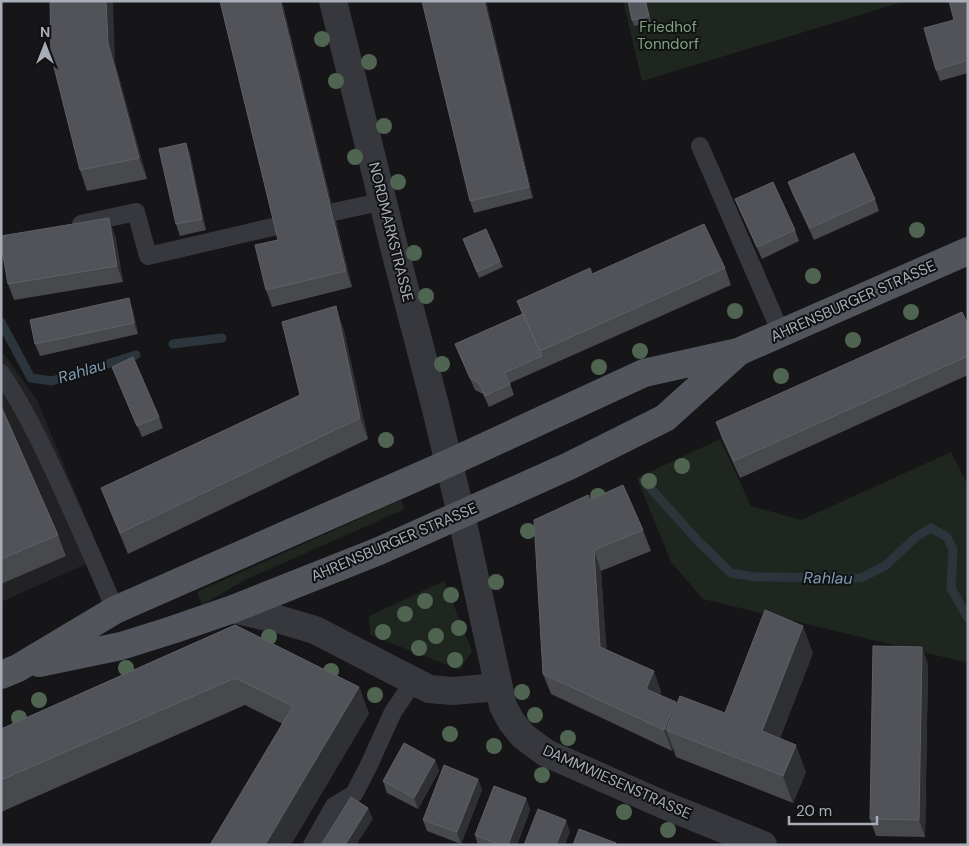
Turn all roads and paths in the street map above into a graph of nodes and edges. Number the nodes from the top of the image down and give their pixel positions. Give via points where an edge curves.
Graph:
1 (333, 1) edge
2 (700, 146) dead end
3 (384, 201) junction
4 (334, 212) edge
5 (276, 226) edge
6 (62, 229) edge
7 (968, 251) edge
8 (781, 333) junction
9 (738, 352) junction
10 (1, 372) edge
11 (449, 463) junction
12 (461, 514) junction
13 (233, 609) junction
14 (115, 610) junction
15 (10, 671) edge
16 (414, 681) junction
17 (499, 687) junction
18 (312, 845) edge
19 (763, 845) edge

1 - 3 street, NORDMARKSTRASSE
2 - 8 lane
3 - 4 lane
3 - 11 street, NORDMARKSTRASSE
5 - 6 lane via 148,256 136,212
7 - 8 main road, AHRENSBURGER STRASSE
8 - 9 main road, AHRENSBURGER STRASSE
9 - 11 main road, AHRENSBURGER STRASSE via 644,373
9 - 12 main road, AHRENSBURGER STRASSE via 664,418
10 - 14 lane via 36,432
11 - 12 street, NORDMARKSTRASSE
11 - 14 main road, AHRENSBURGER STRASSE
12 - 13 main road, AHRENSBURGER STRASSE via 379,551
12 - 17 street, DAMMWIESENSTRASSE
13 - 15 main road, AHRENSBURGER STRASSE via 121,646
13 - 16 street via 315,630
14 - 15 main road, AHRENSBURGER STRASSE
16 - 17 street via 442,692
16 - 18 lane via 393,712 354,794 334,806
17 - 19 street, DAMMWIESENSTRASSE via 503,706 511,721 524,736 546,752

